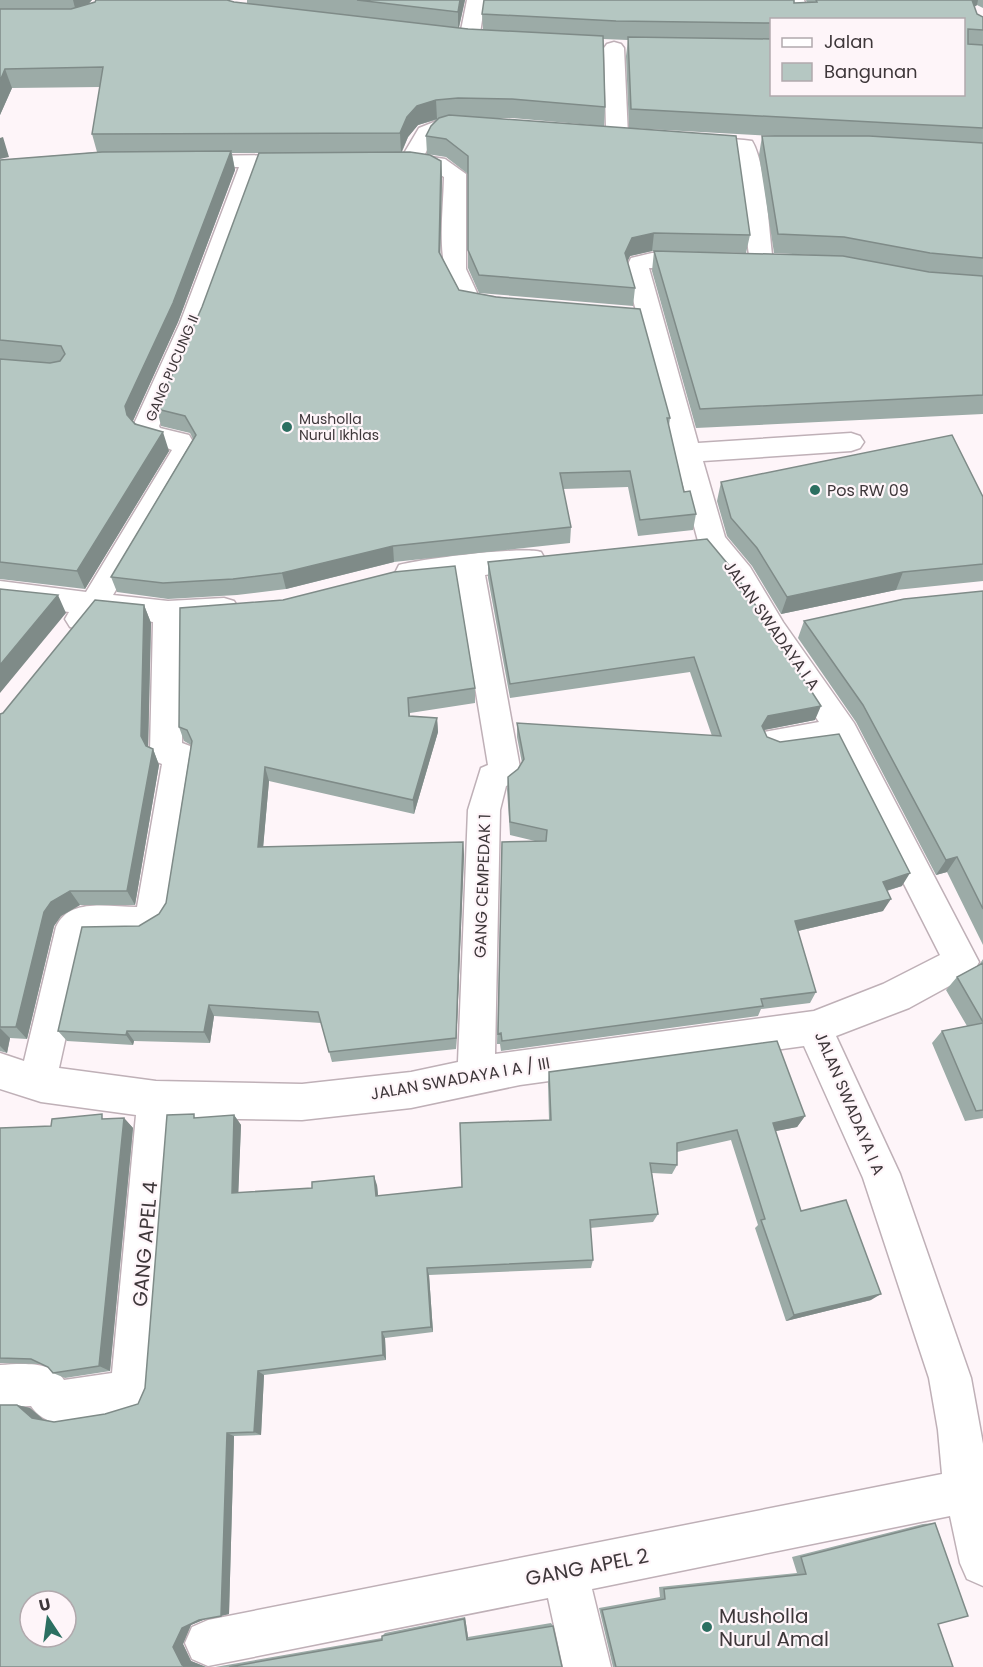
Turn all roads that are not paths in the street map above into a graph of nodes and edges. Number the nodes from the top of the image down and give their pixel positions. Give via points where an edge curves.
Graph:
1 (476, 0) edge
2 (795, 0) edge
3 (801, 18) edge
4 (449, 38) edge
5 (469, 40) junction
6 (491, 41) edge
7 (592, 47) edge
8 (614, 48) junction
9 (636, 49) edge
10 (495, 128) edge
11 (562, 132) edge
12 (676, 141) edge
13 (744, 146) junction
14 (768, 146) edge
15 (252, 161) junction
16 (320, 161) edge
17 (354, 161) edge
18 (411, 161) junction
19 (162, 162) edge
20 (522, 306) edge
21 (851, 442) dead end
22 (686, 453) junction
23 (561, 556) edge
24 (469, 565) junction
25 (384, 577) edge
26 (0, 591) edge
27 (93, 604) junction
28 (247, 607) edge
29 (168, 612) junction
30 (64, 639) edge
31 (843, 732) junction
32 (775, 741) edge
33 (972, 958) edge
34 (814, 1028) junction
35 (0, 1071) edge
36 (476, 1076) junction
37 (37, 1083) junction
38 (156, 1099) junction
39 (0, 1386) edge
40 (966, 1491) junction
41 (983, 1563) edge
42 (565, 1571) junction
43 (208, 1643) dead end
44 (587, 1667) edge

1 - 5 street
2 - 3 street
4 - 5 street
5 - 6 street
7 - 8 street
8 - 9 street
8 - 11 street via 626,137
10 - 18 street via 435,127 423,133
12 - 13 street
13 - 14 street
13 - 22 street via 772,262 652,260 639,263 637,270 640,317
15 - 16 street
15 - 19 street
15 - 27 street, GANG PUCUNG II via 192,323 147,426 152,436 180,441 185,450
17 - 18 street
18 - 20 street via 437,164 455,174 454,268 468,300
21 - 22 street
22 - 31 street, JALAN SWADAYA I A via 700,542 740,575 784,627
23 - 24 street
24 - 25 street
24 - 36 street, GANG CEMPEDAK 1 via 504,773 492,777 484,810
26 - 27 street
27 - 29 street
27 - 30 street
28 - 29 street
29 - 37 street via 166,752 178,755 153,915 144,922 79,922 73,927
31 - 32 street
31 - 33 street, JALAN SWADAYA I A
33 - 34 street, JALAN SWADAYA I A via 896,996
34 - 36 street, JALAN SWADAYA I A / III
34 - 40 street, JALAN SWADAYA I A via 881,1174 929,1313 950,1377
35 - 37 street, JALAN SWADAYA I A / III
36 - 38 street, JALAN SWADAYA I A / III via 411,1090 302,1102
37 - 38 street, JALAN SWADAYA I A / III
38 - 39 street, GANG APEL 4 via 133,1389 58,1402 41,1385
40 - 41 street, JALAN SWADAYA I A
40 - 42 street, GANG APEL 2
42 - 43 street, GANG APEL 2
42 - 44 street

